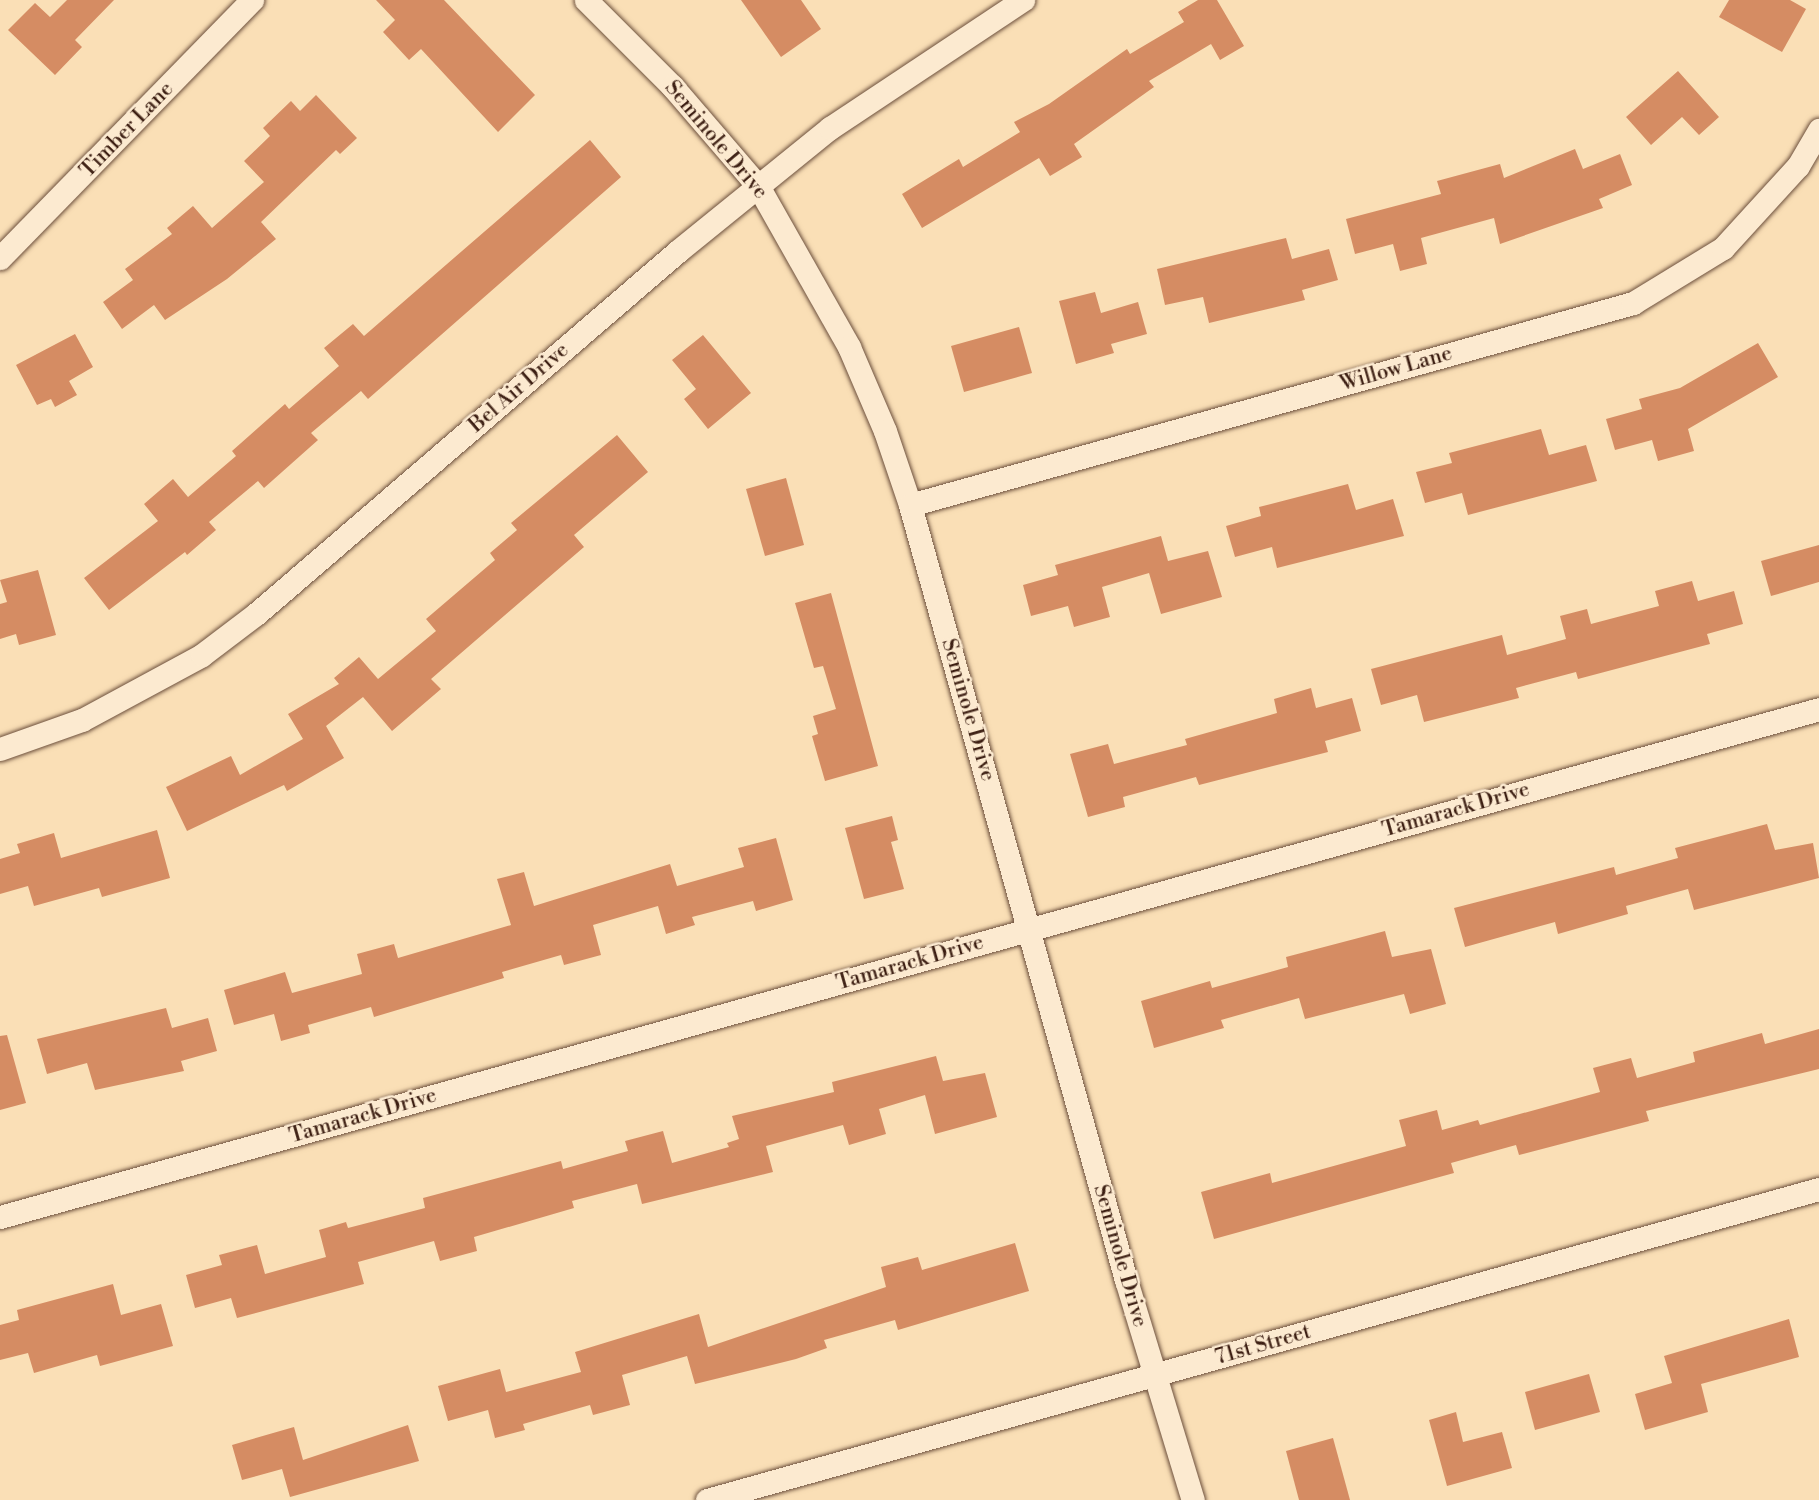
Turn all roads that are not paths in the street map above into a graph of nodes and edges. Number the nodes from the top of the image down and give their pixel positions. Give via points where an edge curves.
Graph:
1 (252, 0) edge
2 (586, 0) edge
3 (1023, 0) edge
4 (1819, 130) edge
5 (758, 186) junction
6 (0, 258) edge
7 (910, 505) junction
8 (1819, 709) edge
9 (0, 749) edge
10 (1029, 930) junction
11 (1819, 1189) edge
12 (0, 1217) edge
13 (1155, 1375) junction
14 (717, 1499) edge
15 (1193, 1500) edge

1 - 6 street, Timber Lane
2 - 5 street, Seminole Drive via 664,78
3 - 5 street, Bel Air Drive via 830,128
4 - 7 street, Willow Lane via 1798,166 1724,248 1633,303
5 - 7 street, Seminole Drive via 849,347
5 - 9 street, Bel Air Drive via 213,647 145,690
7 - 10 street, Seminole Drive
8 - 10 street, Tamarack Drive
10 - 12 street, Tamarack Drive
10 - 13 street, Seminole Drive
11 - 13 street, 71st Street
13 - 14 street, 71st Street
13 - 15 street, Seminole Drive

